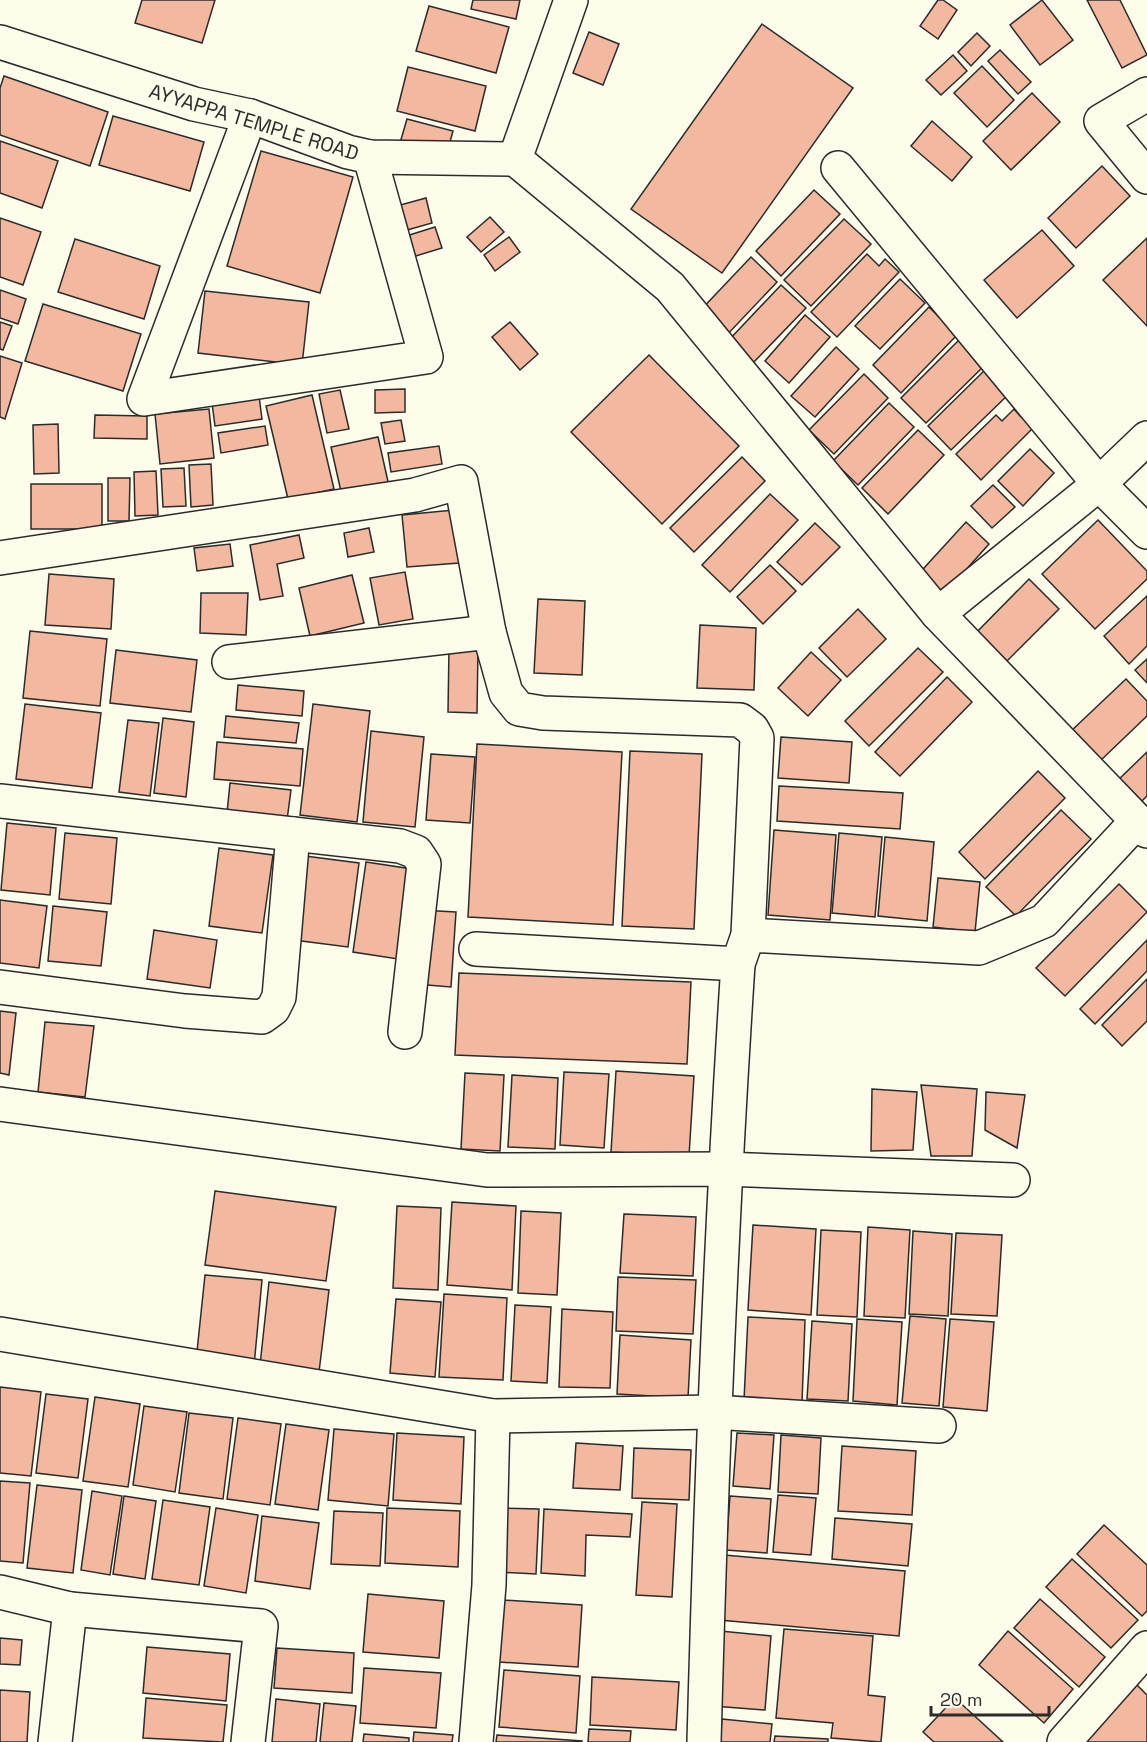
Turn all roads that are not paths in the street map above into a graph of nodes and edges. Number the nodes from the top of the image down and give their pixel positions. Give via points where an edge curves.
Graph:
1 (571, 0) edge
2 (0, 42) edge
3 (1147, 94) edge
4 (250, 116) junction
5 (370, 157) junction
6 (515, 159) junction
7 (838, 168) dead end
8 (1147, 177) edge
9 (1147, 438) edge
10 (1099, 484) junction
11 (1147, 532) edge
12 (0, 558) edge
13 (938, 614) junction
14 (489, 632) junction
15 (229, 662) dead end
16 (0, 801) edge
17 (1142, 826) edge
18 (293, 834) junction
19 (476, 949) dead end
20 (743, 949) junction
21 (0, 987) edge
22 (405, 1032) dead end
23 (0, 1104) edge
24 (724, 1169) junction
25 (1013, 1180) dead end
26 (0, 1334) edge
27 (713, 1412) junction
28 (493, 1416) junction
29 (939, 1426) dead end
30 (0, 1592) edge
31 (70, 1609) junction
32 (1147, 1648) edge
33 (55, 1742) edge
34 (248, 1742) edge
35 (476, 1742) edge
36 (704, 1742) edge
37 (1064, 1742) edge

1 - 6 street
2 - 4 street, AYYAPPA TEMPLE ROAD via 194,104
3 - 8 street via 1101,121
4 - 5 street, AYYAPPA TEMPLE ROAD
4 - 5 street via 144,399 426,357
5 - 6 street, AYYAPPA TEMPLE ROAD
6 - 13 street via 670,287
7 - 10 street
9 - 10 street
10 - 11 street
10 - 13 street
12 - 14 street via 415,495 461,482
13 - 17 street
14 - 15 street
14 - 20 street via 506,693 519,709 740,720 752,729 757,738
16 - 18 street
17 - 20 street via 1044,921 979,948
18 - 21 street via 279,997 273,1009 262,1017
18 - 22 street via 400,846 416,852 424,864
19 - 20 street
20 - 24 street
23 - 24 street via 487,1170
24 - 25 street
24 - 27 street
26 - 28 street
27 - 28 street
27 - 29 street
27 - 36 street
28 - 35 street via 489,1585
30 - 31 street
31 - 33 street
31 - 34 street via 261,1626
32 - 37 street

